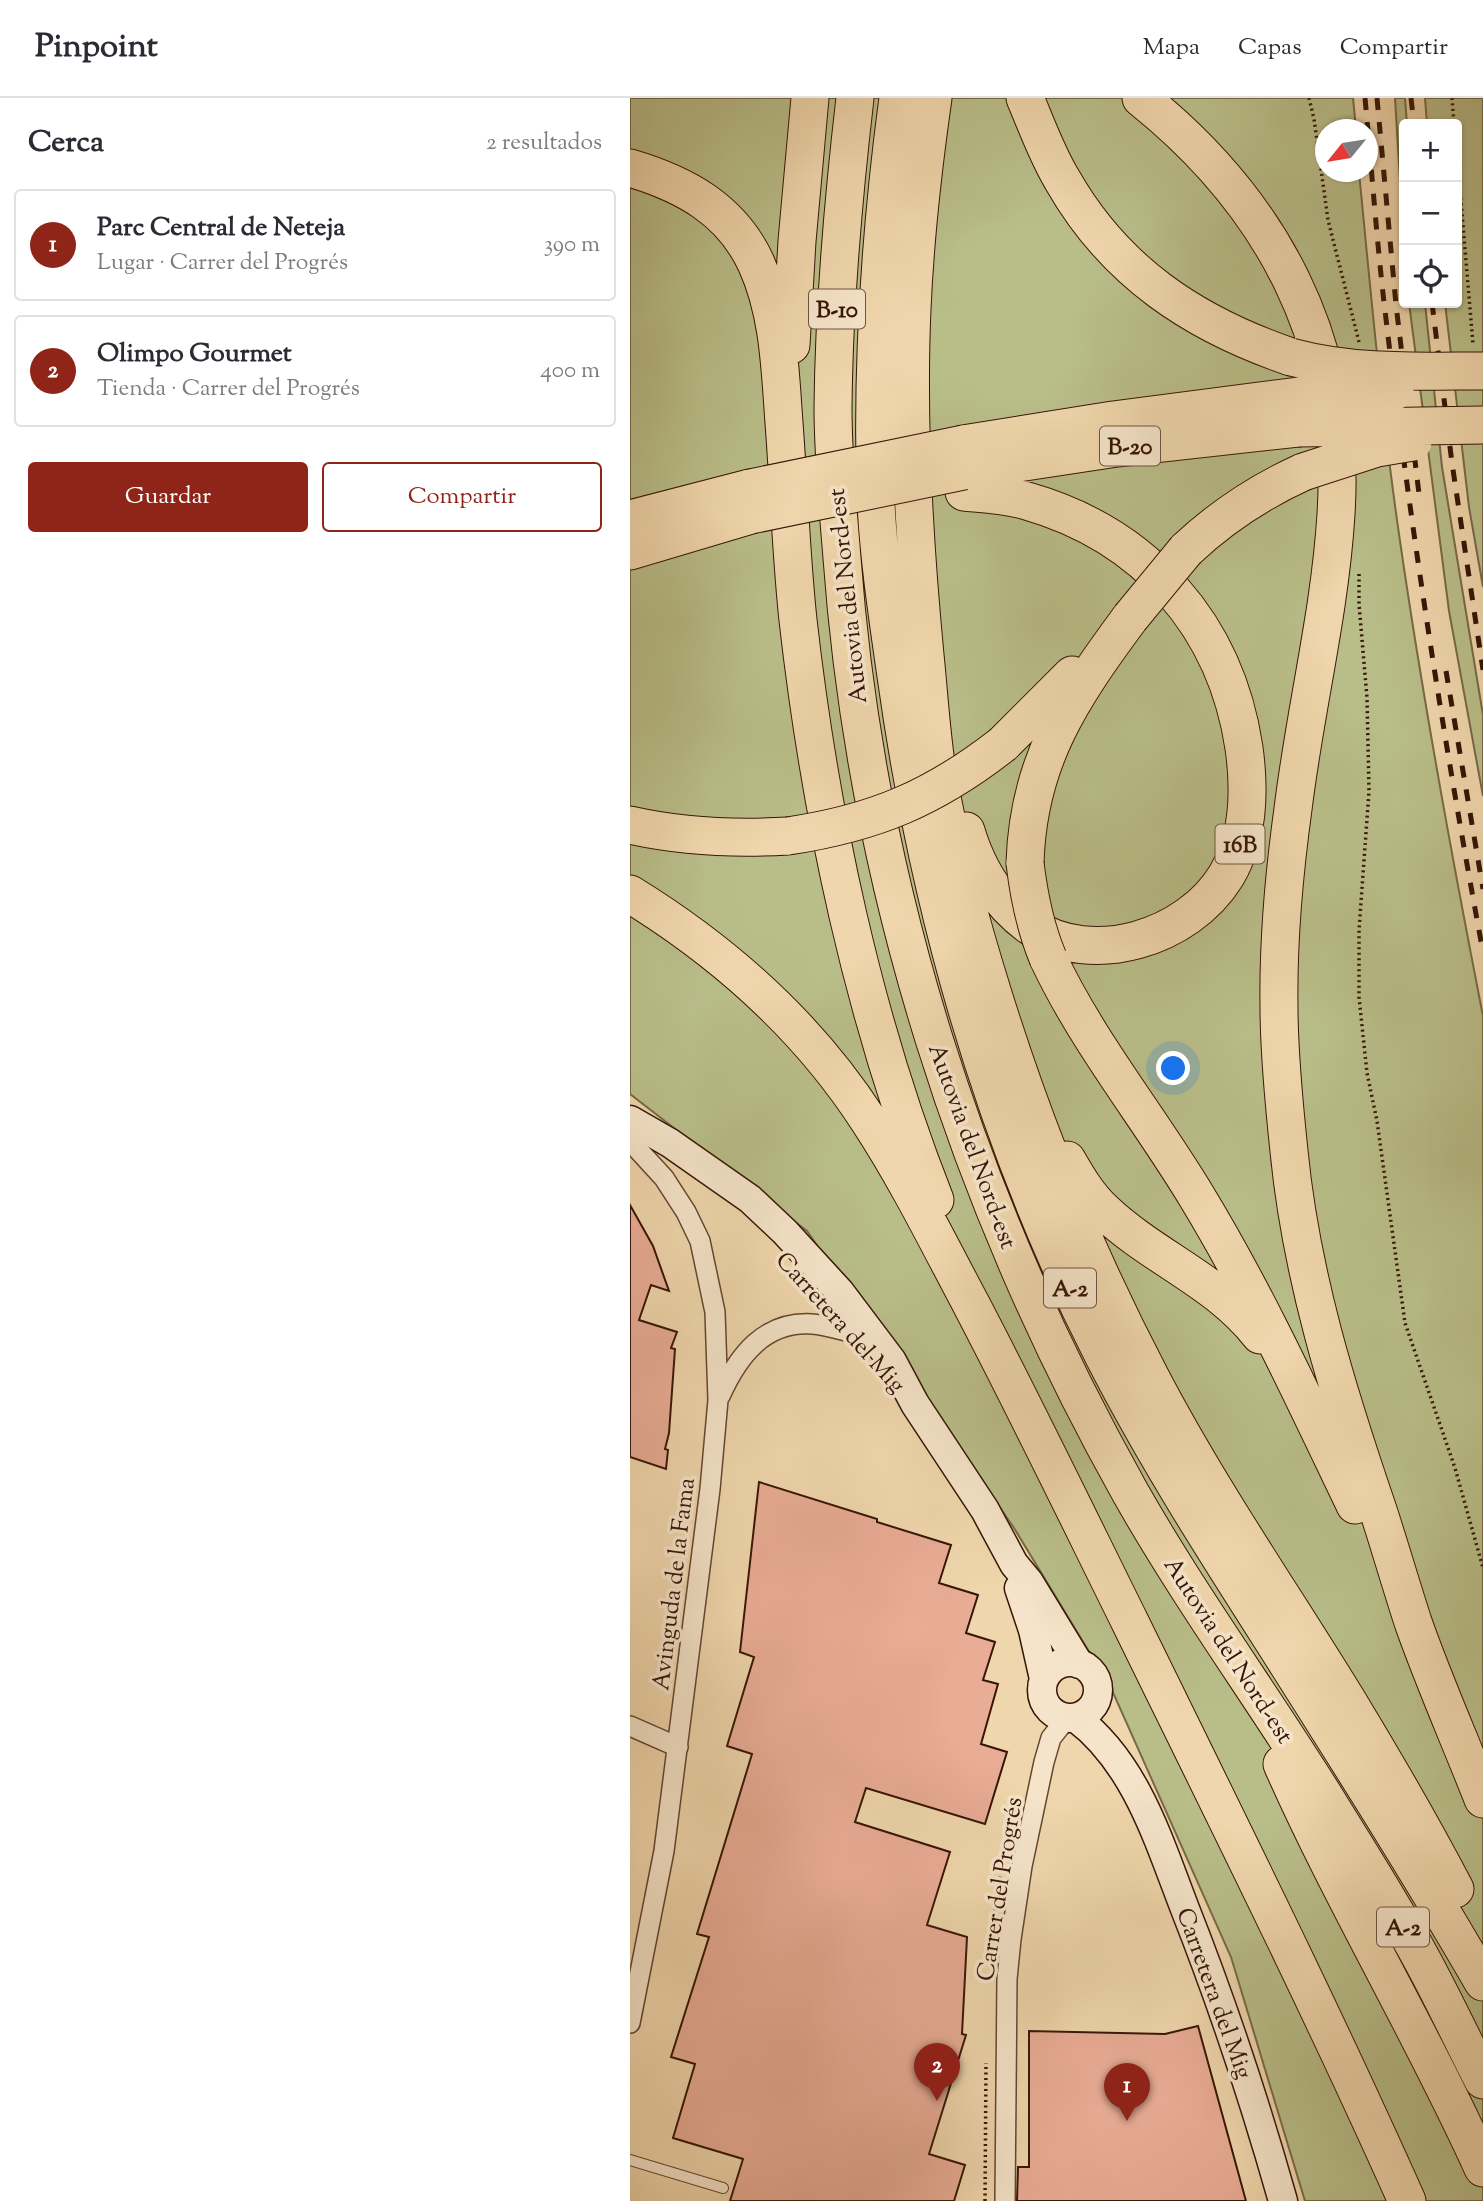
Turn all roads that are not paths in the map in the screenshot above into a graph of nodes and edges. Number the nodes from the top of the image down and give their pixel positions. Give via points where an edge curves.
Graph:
1 (810, 98) edge
2 (855, 98) edge
3 (898, 98) edge
4 (933, 98) edge
5 (1026, 98) edge
6 (1141, 98) edge
7 (630, 168) edge
8 (1483, 371) edge
9 (1483, 386) edge
10 (1299, 412) junction
11 (1483, 425) edge
12 (1483, 434) edge
13 (967, 456) junction
14 (630, 499) edge
15 (756, 509) junction
16 (877, 509) joint
17 (630, 519) edge
18 (839, 521) joint
19 (630, 551) edge
20 (1127, 615) junction
21 (930, 701) junction
22 (630, 825) edge
23 (630, 894) edge
24 (1006, 1036) junction
25 (630, 1120) edge
26 (630, 1141) edge
27 (855, 1333) junction
28 (1012, 1381) junction
29 (718, 1400) junction
30 (915, 1404) junction
31 (1320, 1432) junction
32 (1014, 1564) junction
33 (1414, 1625) junction
34 (1079, 1664) junction
35 (1241, 1670) junction
36 (1044, 1679) junction
37 (1098, 1693) junction
38 (1071, 1718) junction
39 (630, 1726) edge
40 (678, 1747) junction
41 (1135, 1790) junction
42 (1483, 1799) edge
43 (1483, 1943) edge
44 (1483, 1982) edge
45 (630, 2023) edge
46 (1337, 2044) junction
47 (1483, 2080) edge
48 (630, 2160) edge
49 (1483, 2168) edge
50 (723, 2188) dead end
51 (1005, 2201) edge
52 (1283, 2201) edge
53 (1407, 2201) edge
54 (1429, 2201) edge

1 - 15 highway via 790,354
2 - 18 highway, Autovia del Nord-est / B-10 via 844,187 836,327 833,409
3 - 16 highway, Autovia del Nord-est / B-10 via 878,309
4 - 21 highway via 912,309 911,418 915,537
5 - 8 highway, bridge via 1063,182 1084,215 1153,287 1210,324 1291,357 1344,368
6 - 33 highway via 1197,146 1265,231 1302,301 1327,391 1334,431 1336,511 1285,873 1279,1008 1283,1088 1295,1203 1318,1315
7 - 15 highway via 683,187 715,208 737,232 765,285 780,356
9 - 10 highway, B-20, bridge
10 - 11 highway, B-20, bridge
10 - 13 highway, B-20 via 1117,448
12 - 20 highway, bridge via 1377,449 1271,487 1213,525
13 - 15 highway, B-20, bridge
13 - 15 highway, 16B via 916,495
13 - 21 highway, 16B via 1025,500 1063,513 1120,543 1172,589 1211,643 1235,701 1248,791 1238,852 1226,877 1210,897 1172,927 1129,942 1081,943 1032,927 993,888 976,857
14 - 15 highway
15 - 17 highway, B-20
15 - 19 highway, B-20
15 - 28 highway via 800,634 832,846 873,1010 926,1178
16 - 44 highway, Autovia del Nord-est / A-2 via 903,726 935,892 958,986 1039,1218 1143,1429
18 - 35 highway, Autovia del Nord-est / A-2 via 847,635 880,835 905,943 948,1087 1007,1242 1098,1434
20 - 22 highway, bridge via 1003,744 915,801 850,825 788,836 703,837
20 - 31 highway, bridge via 1049,747 1033,792 1025,863 1033,912 1048,958 1077,1014 1155,1129 1238,1266
21 - 24 highway via 937,768 955,856
23 - 28 highway via 674,922 749,982 835,1074 901,1173
24 - 31 highway via 1083,1187 1103,1211 1208,1284 1245,1317
24 - 43 highway via 1085,1243 1152,1380 1406,1799
25 - 30 street, Carretera del Mig via 750,1199 785,1231 851,1306 892,1362
26 - 27 street, Carretera del Mig via 733,1210
26 - 29 street via 664,1178 700,1241 715,1312
27 - 29 street via 797,1324 760,1337 743,1353
27 - 30 street, Carretera del Mig
28 - 46 highway
29 - 40 street, Avinguda de la Fama
30 - 32 street, Carretera del Mig via 985,1510
31 - 33 highway
32 - 34 street, Carretera del Mig
32 - 36 street, Carretera del Mig
33 - 42 highway
34 - 36 street via 1058,1665
34 - 37 street via 1094,1675
35 - 47 highway, Autovia del Nord-est / A-2 via 1407,1933
35 - 49 highway via 1306,1818
36 - 38 street via 1046,1704 1058,1716
37 - 38 street via 1093,1706
37 - 41 street, Carretera del Mig
38 - 41 street, Carretera del Mig via 1106,1744
38 - 51 street, Carrer del Progrés via 1051,1738 1044,1762 1011,1939
39 - 40 street
40 - 45 street, Avinguda de la Fama via 664,1851
41 - 52 street, Carretera del Mig via 1174,1879 1240,2056
46 - 53 highway
46 - 54 highway
48 - 50 lane

